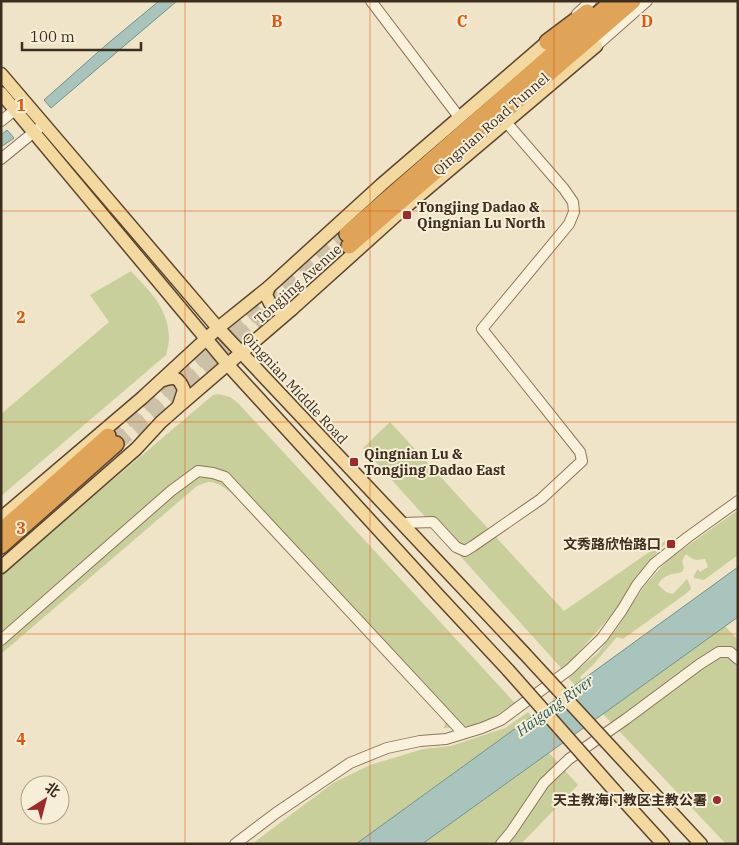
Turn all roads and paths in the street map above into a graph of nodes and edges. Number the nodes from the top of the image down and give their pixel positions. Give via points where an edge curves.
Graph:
1 (371, 1) edge
2 (591, 1) edge
3 (602, 1) edge
4 (613, 1) edge
5 (634, 1) edge
6 (640, 1) edge
7 (647, 1) edge
8 (547, 42) junction
9 (596, 46) junction
10 (1, 74) edge
11 (1, 93) edge
12 (20, 106) junction
13 (460, 117) junction
14 (1, 121) edge
15 (506, 122) junction
16 (39, 128) junction
17 (1, 159) edge
18 (269, 287) junction
19 (292, 309) junction
20 (218, 328) junction
21 (206, 339) junction
22 (242, 354) junction
23 (228, 365) junction
24 (162, 380) junction
25 (178, 407) junction
26 (738, 501) edge
27 (1, 518) edge
28 (402, 524) junction
29 (1, 531) edge
30 (1, 546) edge
31 (1, 567) edge
32 (1, 640) edge
33 (738, 659) edge
34 (463, 733) junction
35 (235, 844) edge
36 (501, 844) edge
37 (663, 844) edge
38 (701, 844) edge

1 - 13 street
2 - 8 street
3 - 8 highway
4 - 5 highway, Qingnian Road Tunnel via 346,242
6 - 9 highway
7 - 9 street
8 - 13 main road, Tongjing Avenue
9 - 15 main road, Tongjing Avenue
10 - 12 main road, Qingnian Middle Road
11 - 12 main road, Qingnian Middle Road
12 - 14 street
12 - 16 main road, Qingnian Middle Road
13 - 18 main road, Tongjing Avenue
15 - 19 main road, Tongjing Avenue
15 - 28 street via 564,189 573,202 574,212 569,224 482,329 580,452 582,461 541,499 465,551 456,547 433,522
16 - 17 street
16 - 20 main road, Qingnian Middle Road
16 - 21 main road, Qingnian Middle Road
18 - 19 main road via 266,295 270,303 278,310
18 - 20 main road, Tongjing Avenue
19 - 22 main road, Tongjing Avenue
20 - 21 main road, Tongjing Avenue
20 - 22 main road, Qingnian Middle Road
21 - 23 main road, Qingnian Middle Road
21 - 24 main road, Tongjing Avenue
22 - 23 main road, Tongjing Avenue
22 - 28 main road, Qingnian Middle Road
23 - 25 main road, Tongjing Avenue
23 - 37 main road, Qingnian Middle Road, bridge
24 - 25 main road via 171,377 181,383 184,390
24 - 27 main road, Tongjing Avenue
25 - 31 main road, Tongjing Avenue via 136,449
26 - 34 street via 654,564 602,638 570,669 501,720
28 - 38 main road, Qingnian Middle Road, bridge
29 - 30 highway via 112,440
32 - 34 street via 171,491 198,472 213,473 225,477
33 - 36 street via 730,652 720,652 569,759 544,783
34 - 35 street via 446,739 387,748 350,763

